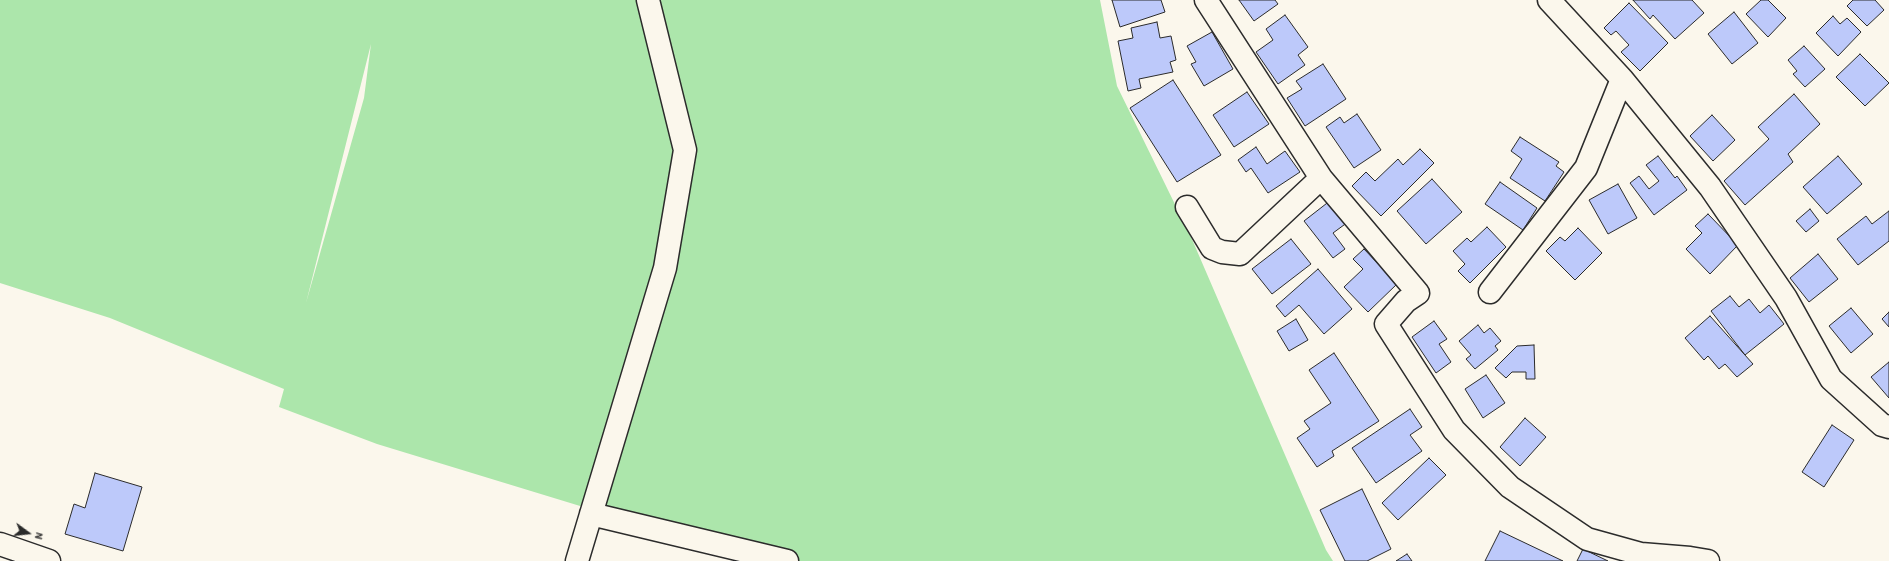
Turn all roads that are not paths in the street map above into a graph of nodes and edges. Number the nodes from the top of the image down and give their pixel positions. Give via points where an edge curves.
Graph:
1 (648, 0) edge
2 (1206, 0) edge
3 (1549, 0) edge
4 (1622, 80) junction
5 (1321, 178) junction
6 (1187, 208) dead end
7 (1490, 292) dead end
8 (1887, 423) edge
9 (591, 514) junction
10 (0, 544) edge
11 (49, 561) edge
12 (577, 561) edge
13 (786, 561) edge
14 (1708, 561) edge

1 - 9 street via 685,150 665,268
2 - 5 street
3 - 4 street
4 - 7 street via 1586,168
4 - 8 street via 1710,187 1786,298 1831,379
5 - 6 street via 1240,254 1212,248
5 - 14 street via 1418,293 1406,301 1386,324 1454,430 1510,487 1587,539 1640,554
9 - 12 street
9 - 13 street
10 - 11 street

